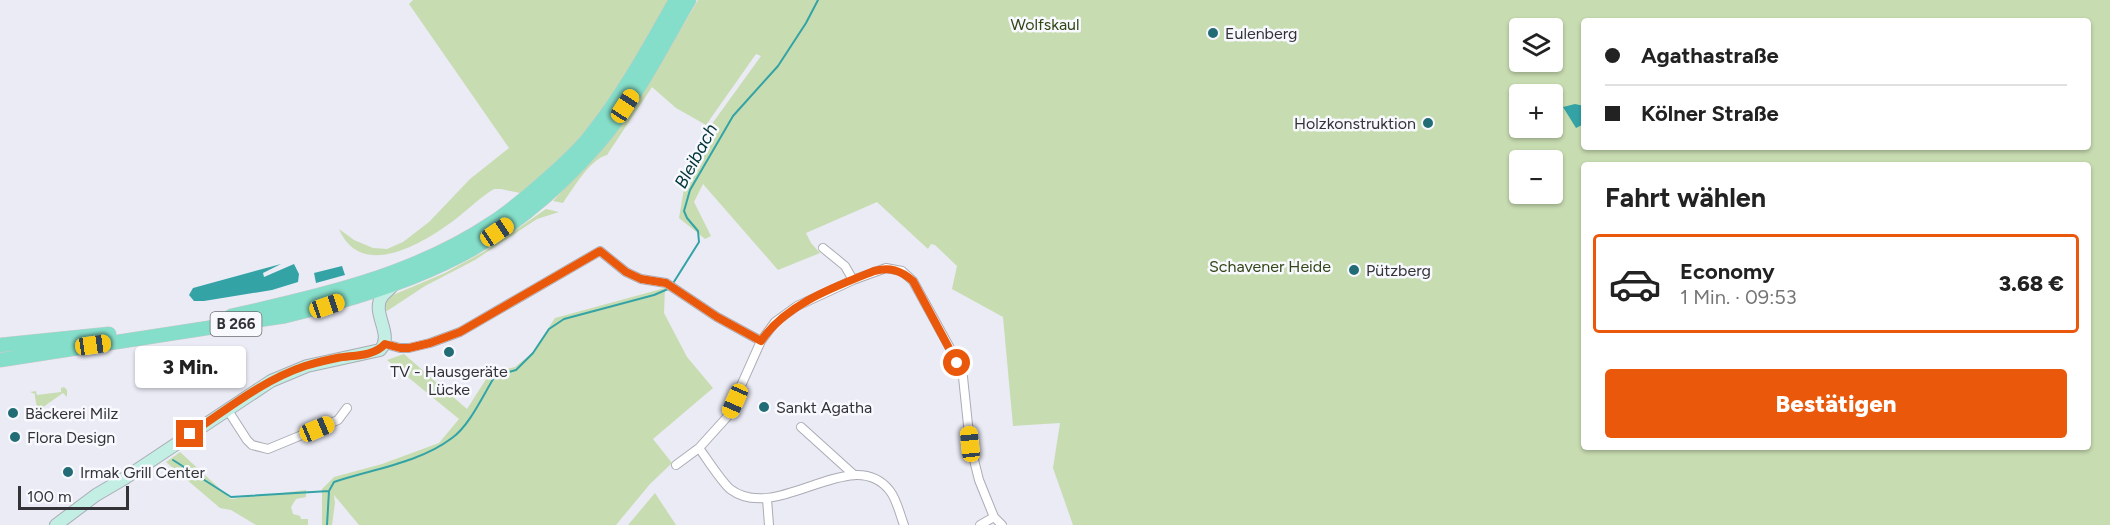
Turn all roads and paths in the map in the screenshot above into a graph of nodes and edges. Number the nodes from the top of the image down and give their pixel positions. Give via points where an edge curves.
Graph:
1 (676, 0) edge
2 (689, 0) edge
3 (823, 248) dead end
4 (853, 280) junction
5 (396, 282) junction
6 (761, 341) junction
7 (385, 344) junction
8 (0, 345) edge
9 (0, 360) edge
10 (347, 408) dead end
11 (227, 409) junction
12 (801, 427) dead end
13 (699, 448) junction
14 (676, 465) dead end
15 (853, 474) junction
16 (767, 499) junction
17 (994, 517) junction
18 (56, 525) edge
19 (769, 525) edge
20 (904, 525) edge
21 (980, 525) edge
22 (1002, 525) edge

1 - 8 main road, B 266 via 591,135 535,190 469,237 369,282 328,294 223,318 117,334
2 - 5 main road, B 266 via 615,122 551,190 481,243 447,262
3 - 4 street via 845,266
4 - 6 street via 797,306 775,322
4 - 17 street via 886,268 902,271 913,281 963,377 970,444
5 - 7 street via 382,296 378,308
5 - 9 main road, B 266 via 285,316
6 - 7 street via 669,285 633,277 600,251 460,332 409,348
6 - 13 street via 728,417
7 - 11 street via 380,350 290,372
10 - 11 street via 338,420 268,449 246,440
11 - 18 street
12 - 15 street
13 - 14 street
13 - 16 street via 730,489
15 - 16 street
15 - 20 street via 882,483 891,492
16 - 19 street
17 - 21 street
17 - 22 street

